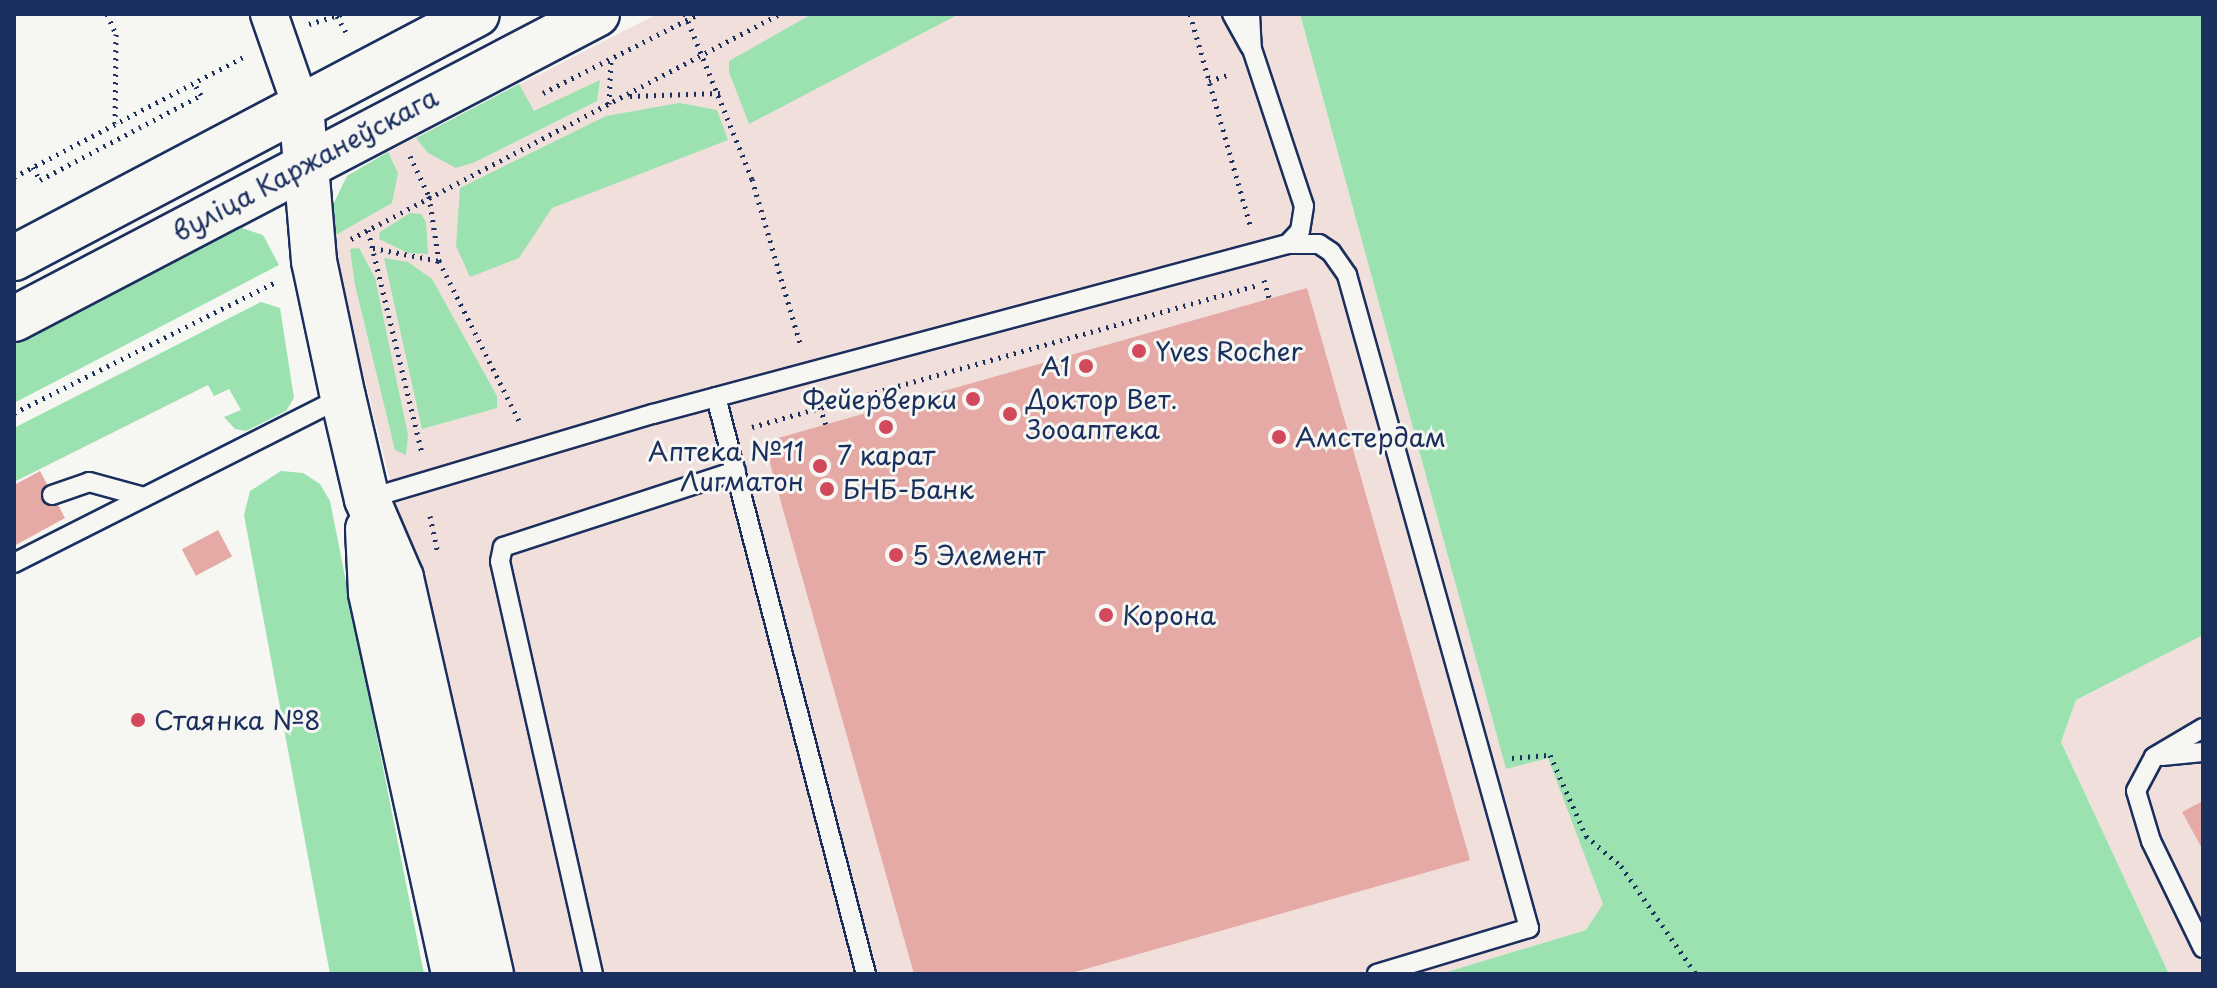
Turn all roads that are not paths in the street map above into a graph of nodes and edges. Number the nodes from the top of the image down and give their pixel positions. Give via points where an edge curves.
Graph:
1 (269, 14) edge
2 (477, 14) edge
3 (597, 14) edge
4 (1232, 14) edge
5 (1250, 14) edge
6 (1252, 49) junction
7 (301, 106) junction
8 (305, 162) junction
9 (1288, 244) junction
10 (14, 258) edge
11 (14, 319) edge
12 (343, 397) junction
13 (716, 397) junction
14 (736, 471) junction
15 (52, 495) dead end
16 (144, 497) junction
17 (367, 499) junction
18 (14, 563) edge
19 (2203, 728) edge
20 (2203, 752) edge
21 (2154, 757) junction
22 (2203, 948) edge
23 (454, 974) edge
24 (491, 974) edge
25 (593, 974) edge
26 (866, 974) edge
27 (1377, 974) edge

1 - 7 street
2 - 7 street, вуліца Каржанеўскага
3 - 8 street, вуліца Каржанеўскага
4 - 6 lane
5 - 6 lane
6 - 9 lane via 1304,206 1300,231
7 - 8 street
7 - 10 street, вуліца Каржанеўскага
8 - 11 street, вуліца Каржанеўскага
8 - 12 street via 314,261
9 - 13 lane
9 - 27 lane via 1319,244 1347,275 1529,928
12 - 16 lane
12 - 17 street
13 - 14 lane
13 - 17 lane
14 - 25 lane via 503,547 500,561
14 - 26 lane
15 - 16 lane via 89,482
16 - 18 lane
17 - 23 street via 371,593
17 - 24 street via 401,578
19 - 21 lane
20 - 21 lane
21 - 22 lane via 2136,791 2151,841

